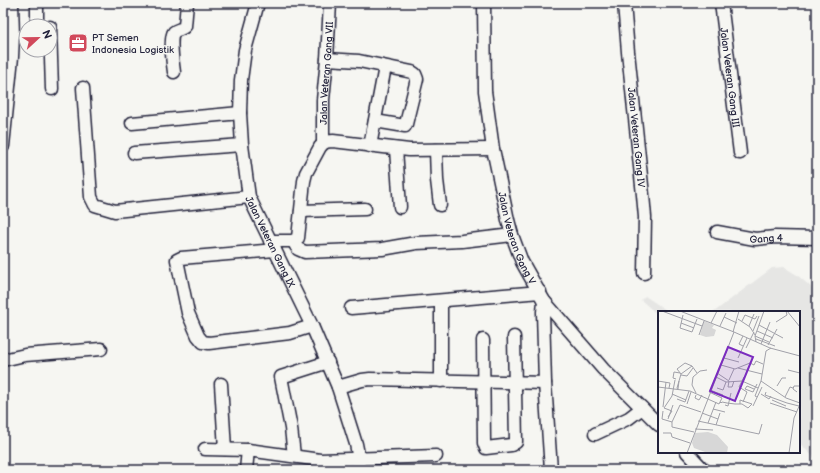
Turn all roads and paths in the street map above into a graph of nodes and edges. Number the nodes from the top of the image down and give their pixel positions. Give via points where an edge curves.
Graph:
1 (12, 3) edge
2 (37, 3) edge
3 (187, 3) edge
4 (258, 3) edge
5 (330, 3) edge
6 (484, 3) edge
7 (624, 3) edge
8 (721, 3) edge
9 (37, 18) edge
10 (51, 58) edge
11 (327, 59) junction
12 (385, 67) junction
13 (174, 72) dead end
14 (83, 88) dead end
15 (52, 89) dead end
16 (240, 113) junction
17 (375, 121) junction
18 (132, 122) dead end
19 (323, 143) junction
20 (242, 145) junction
21 (3, 146) edge
22 (370, 146) junction
23 (396, 149) junction
24 (493, 149) junction
25 (436, 150) junction
26 (740, 152) dead end
27 (134, 154) dead end
28 (248, 197) junction
29 (440, 205) dead end
30 (400, 207) dead end
31 (365, 209) dead end
32 (301, 211) junction
33 (717, 232) dead end
34 (512, 235) junction
35 (817, 238) edge
36 (293, 241) junction
37 (272, 245) junction
38 (644, 273) dead end
39 (542, 297) junction
40 (441, 301) junction
41 (351, 308) dead end
42 (312, 326) junction
43 (514, 336) dead end
44 (483, 340) dead end
45 (101, 349) dead end
46 (3, 360) edge
47 (328, 362) junction
48 (441, 381) junction
49 (484, 382) junction
50 (515, 382) junction
51 (545, 383) junction
52 (221, 384) dead end
53 (338, 387) junction
54 (642, 408) junction
55 (658, 424) edge
56 (594, 434) dead end
57 (204, 449) dead end
58 (225, 449) junction
59 (248, 450) junction
60 (688, 453) edge
61 (294, 456) junction
62 (436, 456) dead end
63 (358, 464) edge
64 (246, 470) edge
65 (551, 470) edge
66 (704, 470) edge

1 - 21 street via 12,57
2 - 9 street
3 - 13 street via 185,26 172,34
4 - 16 street, Jalan Veteran Gang IX via 242,66
5 - 11 street, Jalan Veteran Gang VII
6 - 24 street, Jalan Veteran Gang V via 485,91
7 - 38 street, Jalan Veteran Gang IV via 645,217
8 - 26 street, Jalan Veteran Gang III
10 - 15 street
11 - 12 street via 359,61
11 - 19 street, Jalan Veteran Gang VII via 323,100
12 - 17 street
12 - 17 street via 412,72 417,79 405,126
14 - 28 street via 90,197 95,204 115,211
16 - 18 street
16 - 20 street, Jalan Veteran Gang IX
17 - 22 street
19 - 22 street via 333,141
19 - 32 street via 306,173
20 - 27 street
20 - 28 street, Jalan Veteran Gang IX
22 - 23 street
23 - 25 street
23 - 30 street
24 - 25 street
24 - 34 street, Jalan Veteran Gang V
25 - 29 street
28 - 37 street, Jalan Veteran Gang IX
31 - 32 street
32 - 36 street via 299,235
33 - 35 street, Gang 4 via 755,239
34 - 36 street via 416,243 382,249 312,252 301,251
34 - 39 street, Jalan Veteran Gang V via 522,262
36 - 37 street
37 - 42 street, Jalan Veteran Gang IX
37 - 42 street via 177,260 188,313 198,336 203,342 209,343 290,333
39 - 40 street
39 - 51 street
39 - 54 street, Jalan Veteran Gang V via 603,369
40 - 41 street
40 - 48 street
42 - 47 street, Jalan Veteran Gang IX
43 - 50 street
44 - 49 street
45 - 46 street via 25,355
47 - 53 street, Jalan Veteran Gang IX
47 - 61 street via 280,377
48 - 49 street
48 - 53 street via 370,379
49 - 50 street
49 - 50 street via 486,448 516,442
50 - 51 street
51 - 65 street
52 - 58 street
53 - 63 street, Jalan Veteran Gang IX via 356,444
54 - 55 street, Jalan Veteran Gang V
54 - 56 street via 630,418
57 - 58 street
58 - 59 street
59 - 61 street
59 - 64 street
60 - 66 street
61 - 63 street
62 - 63 street

